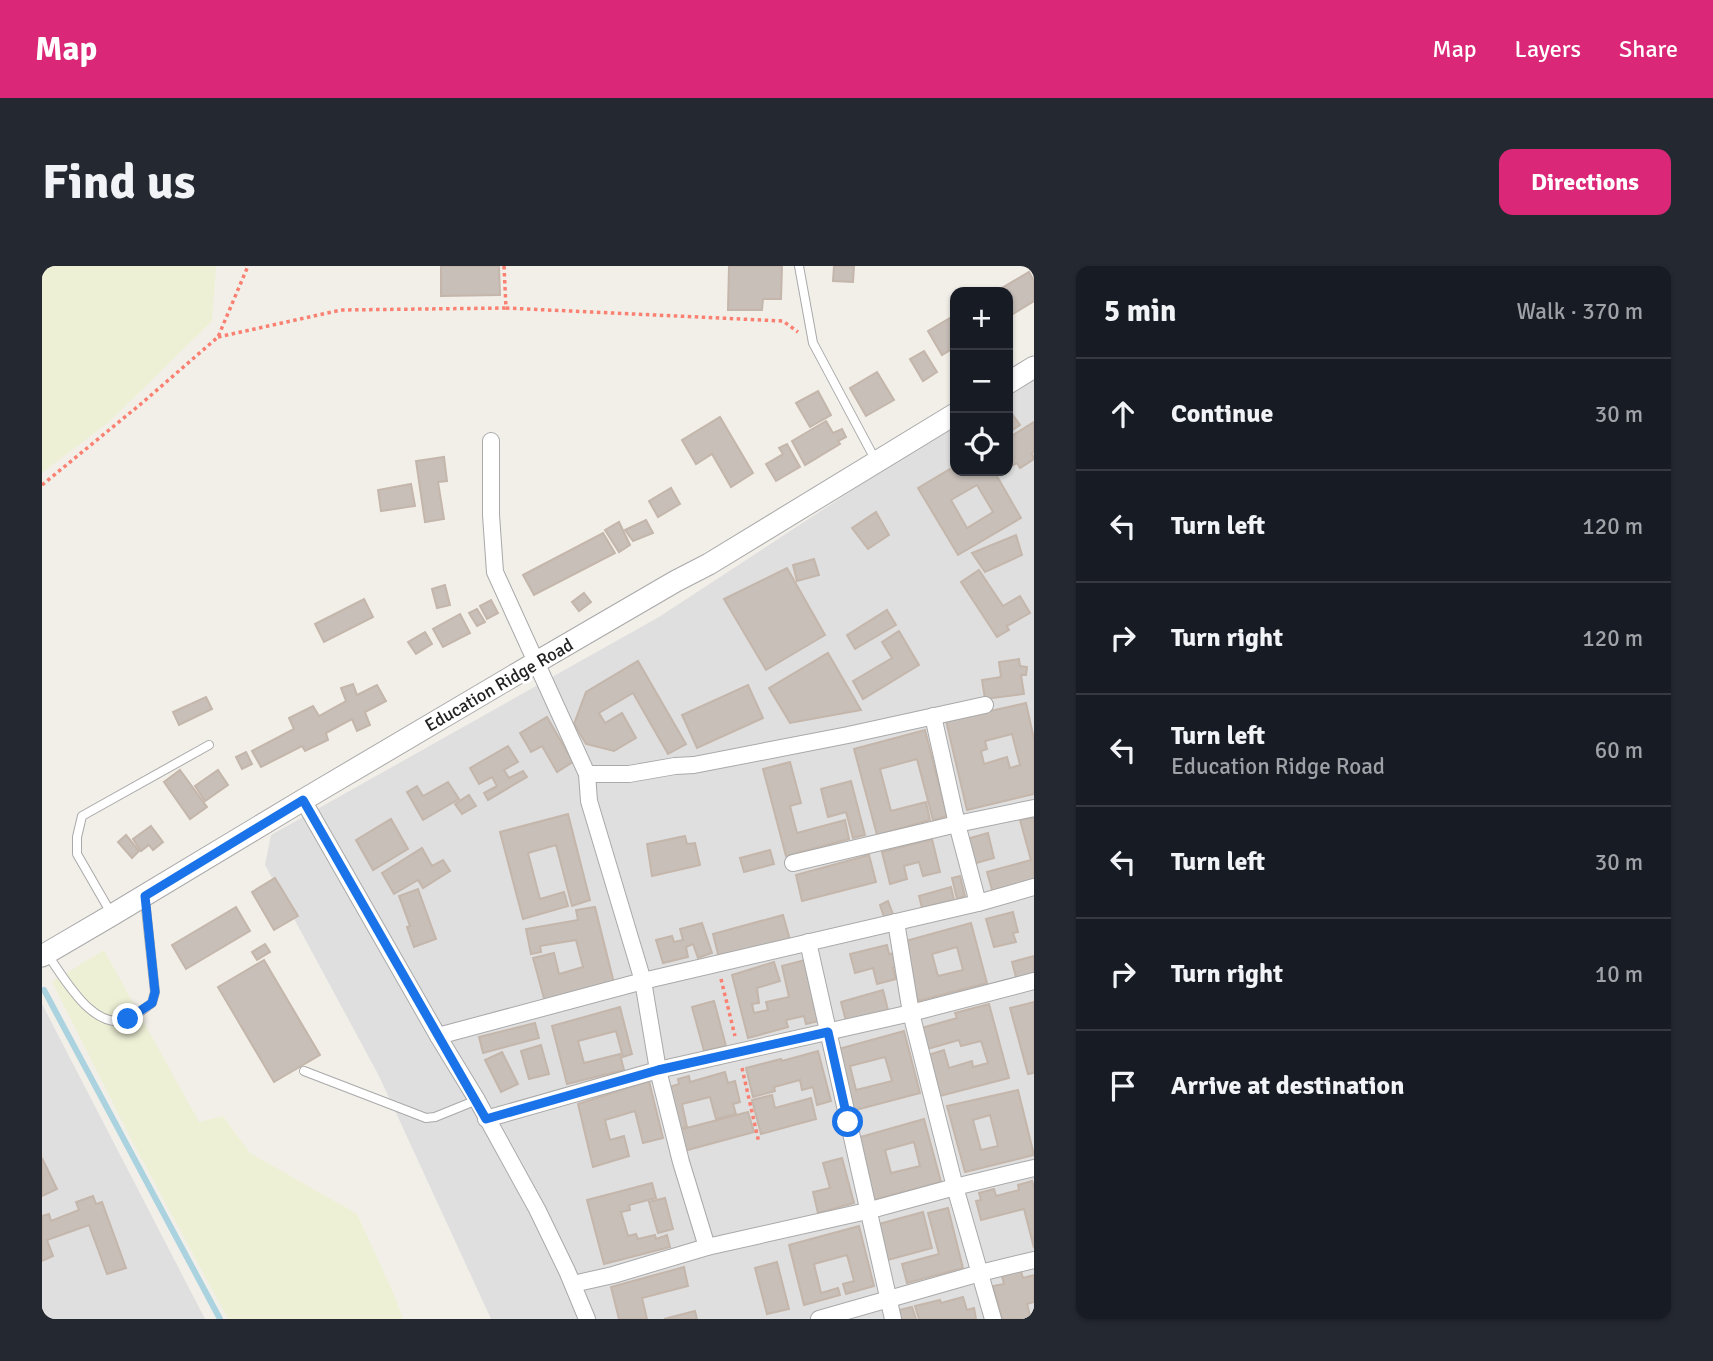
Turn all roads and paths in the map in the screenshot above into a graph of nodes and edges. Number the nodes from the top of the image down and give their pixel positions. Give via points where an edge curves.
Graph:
1 (248, 266) edge
2 (504, 266) edge
3 (799, 266) edge
4 (506, 307) junction
5 (218, 337) junction
6 (814, 343) junction
7 (1034, 368) edge
8 (1013, 380) edge
9 (950, 417) edge
10 (491, 441) dead end
11 (876, 461) junction
12 (42, 485) edge
13 (535, 663) junction
14 (985, 705) dead end
15 (933, 716) junction
16 (209, 745) dead end
17 (587, 774) junction
18 (303, 800) junction
19 (1034, 808) edge
20 (957, 824) junction
21 (793, 863) dead end
22 (1034, 887) edge
23 (145, 896) junction
24 (978, 903) junction
25 (112, 915) junction
26 (896, 922) junction
27 (808, 942) junction
28 (44, 955) edge
29 (643, 981) junction
30 (1034, 981) edge
31 (911, 1013) junction
32 (828, 1032) junction
33 (438, 1036) junction
34 (658, 1070) junction
35 (304, 1072) dead end
36 (477, 1100) junction
37 (486, 1119) junction
38 (1034, 1168) edge
39 (955, 1187) junction
40 (867, 1210) junction
41 (707, 1247) junction
42 (1034, 1259) edge
43 (980, 1273) junction
44 (573, 1284) junction
45 (888, 1298) junction
46 (587, 1319) edge
47 (819, 1319) edge
48 (893, 1319) edge
49 (993, 1319) edge

1 - 5 path
2 - 4 path
3 - 6 lane
4 - 5 path via 341,310
4 - 6 path via 783,321
5 - 12 path
6 - 11 lane
7 - 8 street
9 - 11 street, Education Ridge Road
10 - 13 street via 495,572
11 - 13 street, Education Ridge Road via 740,546
13 - 17 street
13 - 18 street, Education Ridge Road
14 - 15 street
15 - 17 street via 694,765 629,774
15 - 20 street
16 - 25 lane via 82,816 77,854
17 - 29 street via 589,801
18 - 23 street, Education Ridge Road
18 - 33 street
19 - 20 street
20 - 21 street
20 - 24 street
22 - 24 street
23 - 25 street, Education Ridge Road
23 - 28 lane via 155,992 152,1003 128,1019 96,1015
24 - 26 street
25 - 28 street, Education Ridge Road
26 - 27 street
26 - 31 street
27 - 29 street
27 - 32 street
29 - 33 street
29 - 34 street
30 - 31 street
31 - 32 street
31 - 39 street
32 - 34 street
32 - 40 street
33 - 36 street
34 - 37 street
34 - 41 street
35 - 36 lane via 426,1118
36 - 37 street
37 - 44 street
38 - 39 street
39 - 40 street
39 - 43 street
40 - 41 street
40 - 45 street
41 - 44 street
42 - 43 street
43 - 45 street
43 - 49 street
44 - 46 street
45 - 47 street
45 - 48 street

